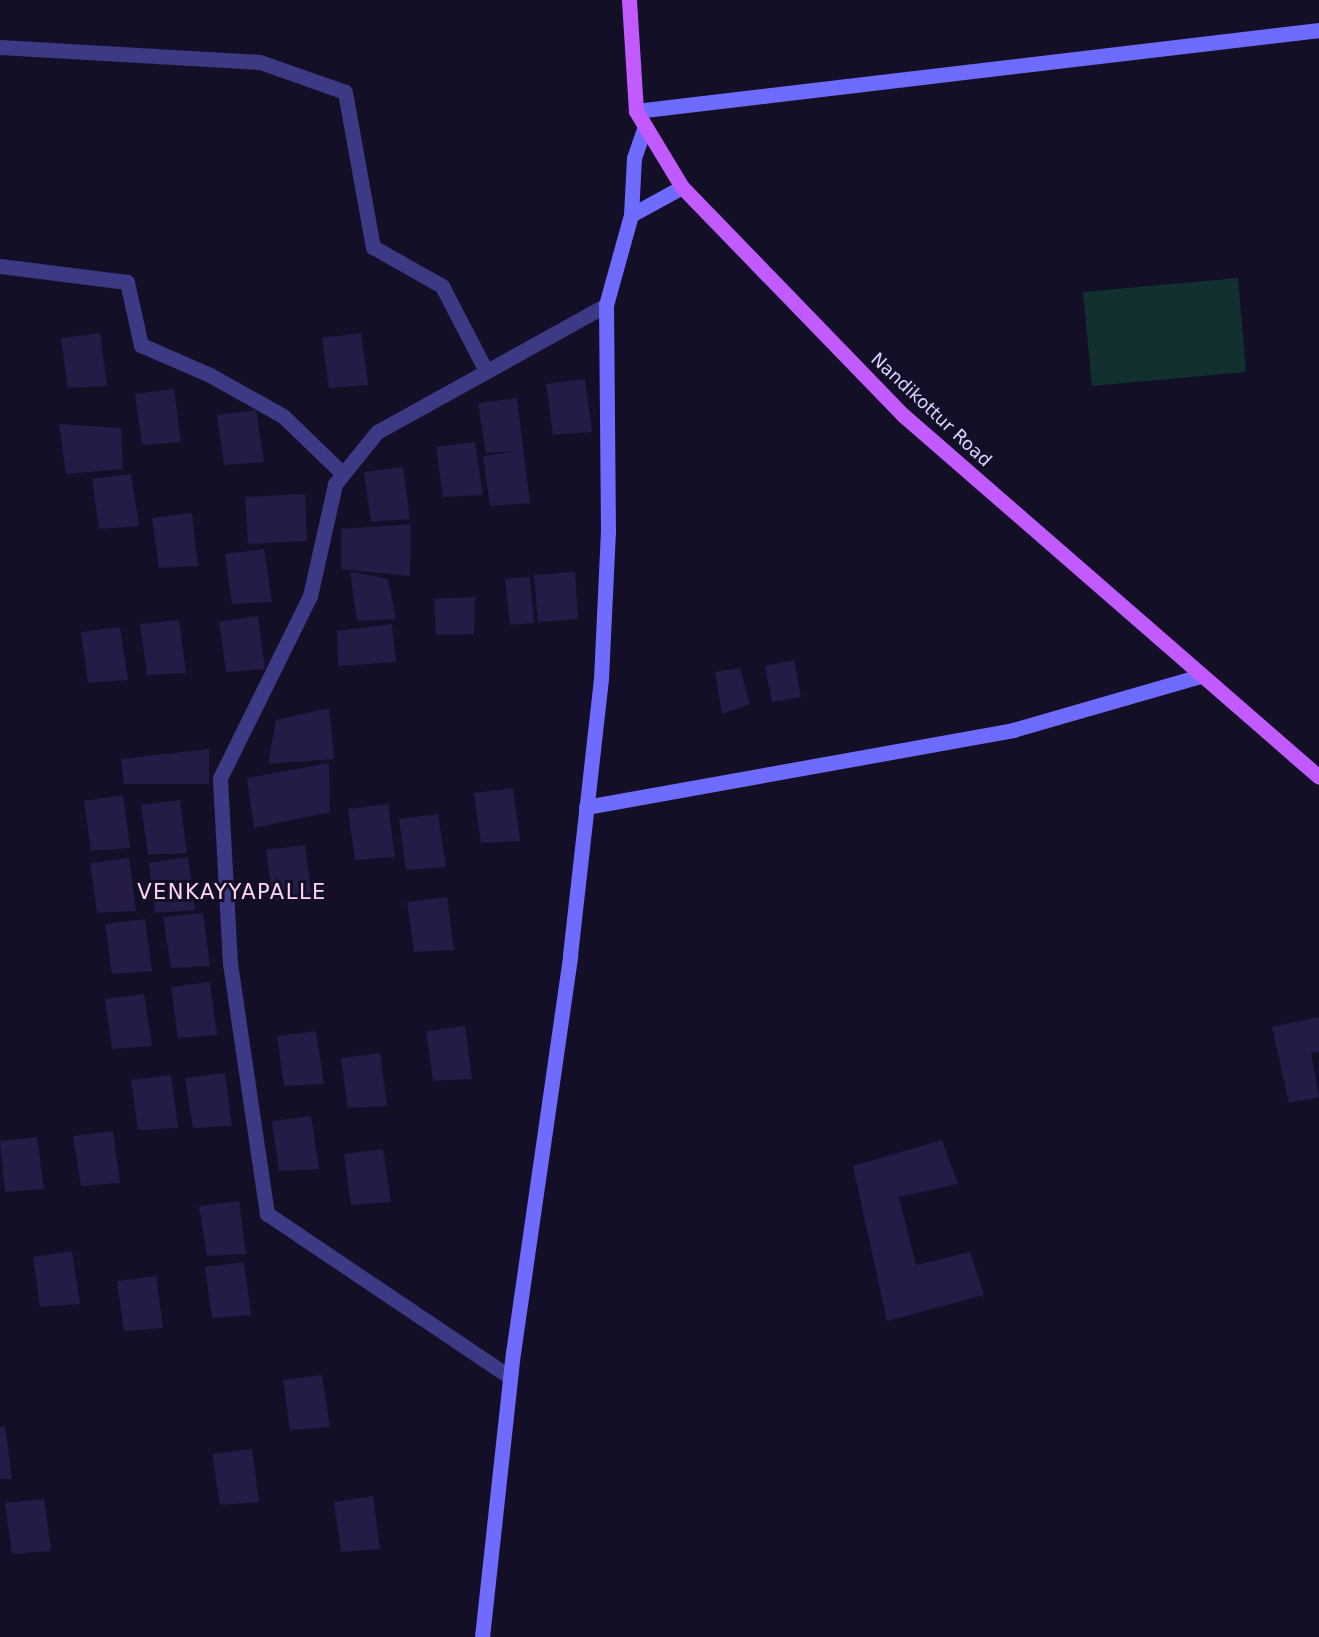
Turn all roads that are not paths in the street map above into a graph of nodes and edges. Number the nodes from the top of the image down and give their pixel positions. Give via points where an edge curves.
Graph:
1 (629, 0) edge
2 (1319, 30) edge
3 (0, 46) edge
4 (636, 111) junction
5 (645, 126) junction
6 (682, 187) junction
7 (631, 215) junction
8 (0, 266) edge
9 (606, 305) junction
10 (486, 371) junction
11 (343, 474) junction
12 (1200, 676) junction
13 (1319, 777) edge
14 (586, 807) junction
15 (510, 1377) junction
16 (482, 1637) edge

1 - 4 main road, Nandikottur Road
2 - 4 main road
3 - 10 street via 260,62 345,92 374,247 442,286
4 - 5 main road, Nandikottur Road
5 - 6 main road, Nandikottur Road
5 - 7 main road via 634,158
6 - 7 main road
6 - 12 main road, Nandikottur Road via 903,415
7 - 9 main road
8 - 11 street via 127,282 141,345 210,375 283,416
9 - 10 street
9 - 14 main road via 608,532 601,679
10 - 11 street via 377,432
11 - 15 street via 335,484 310,596 220,778 230,964 267,1214
12 - 13 main road, Nandikottur Road
12 - 14 main road via 1013,730
14 - 15 main road via 570,955
15 - 16 main road

